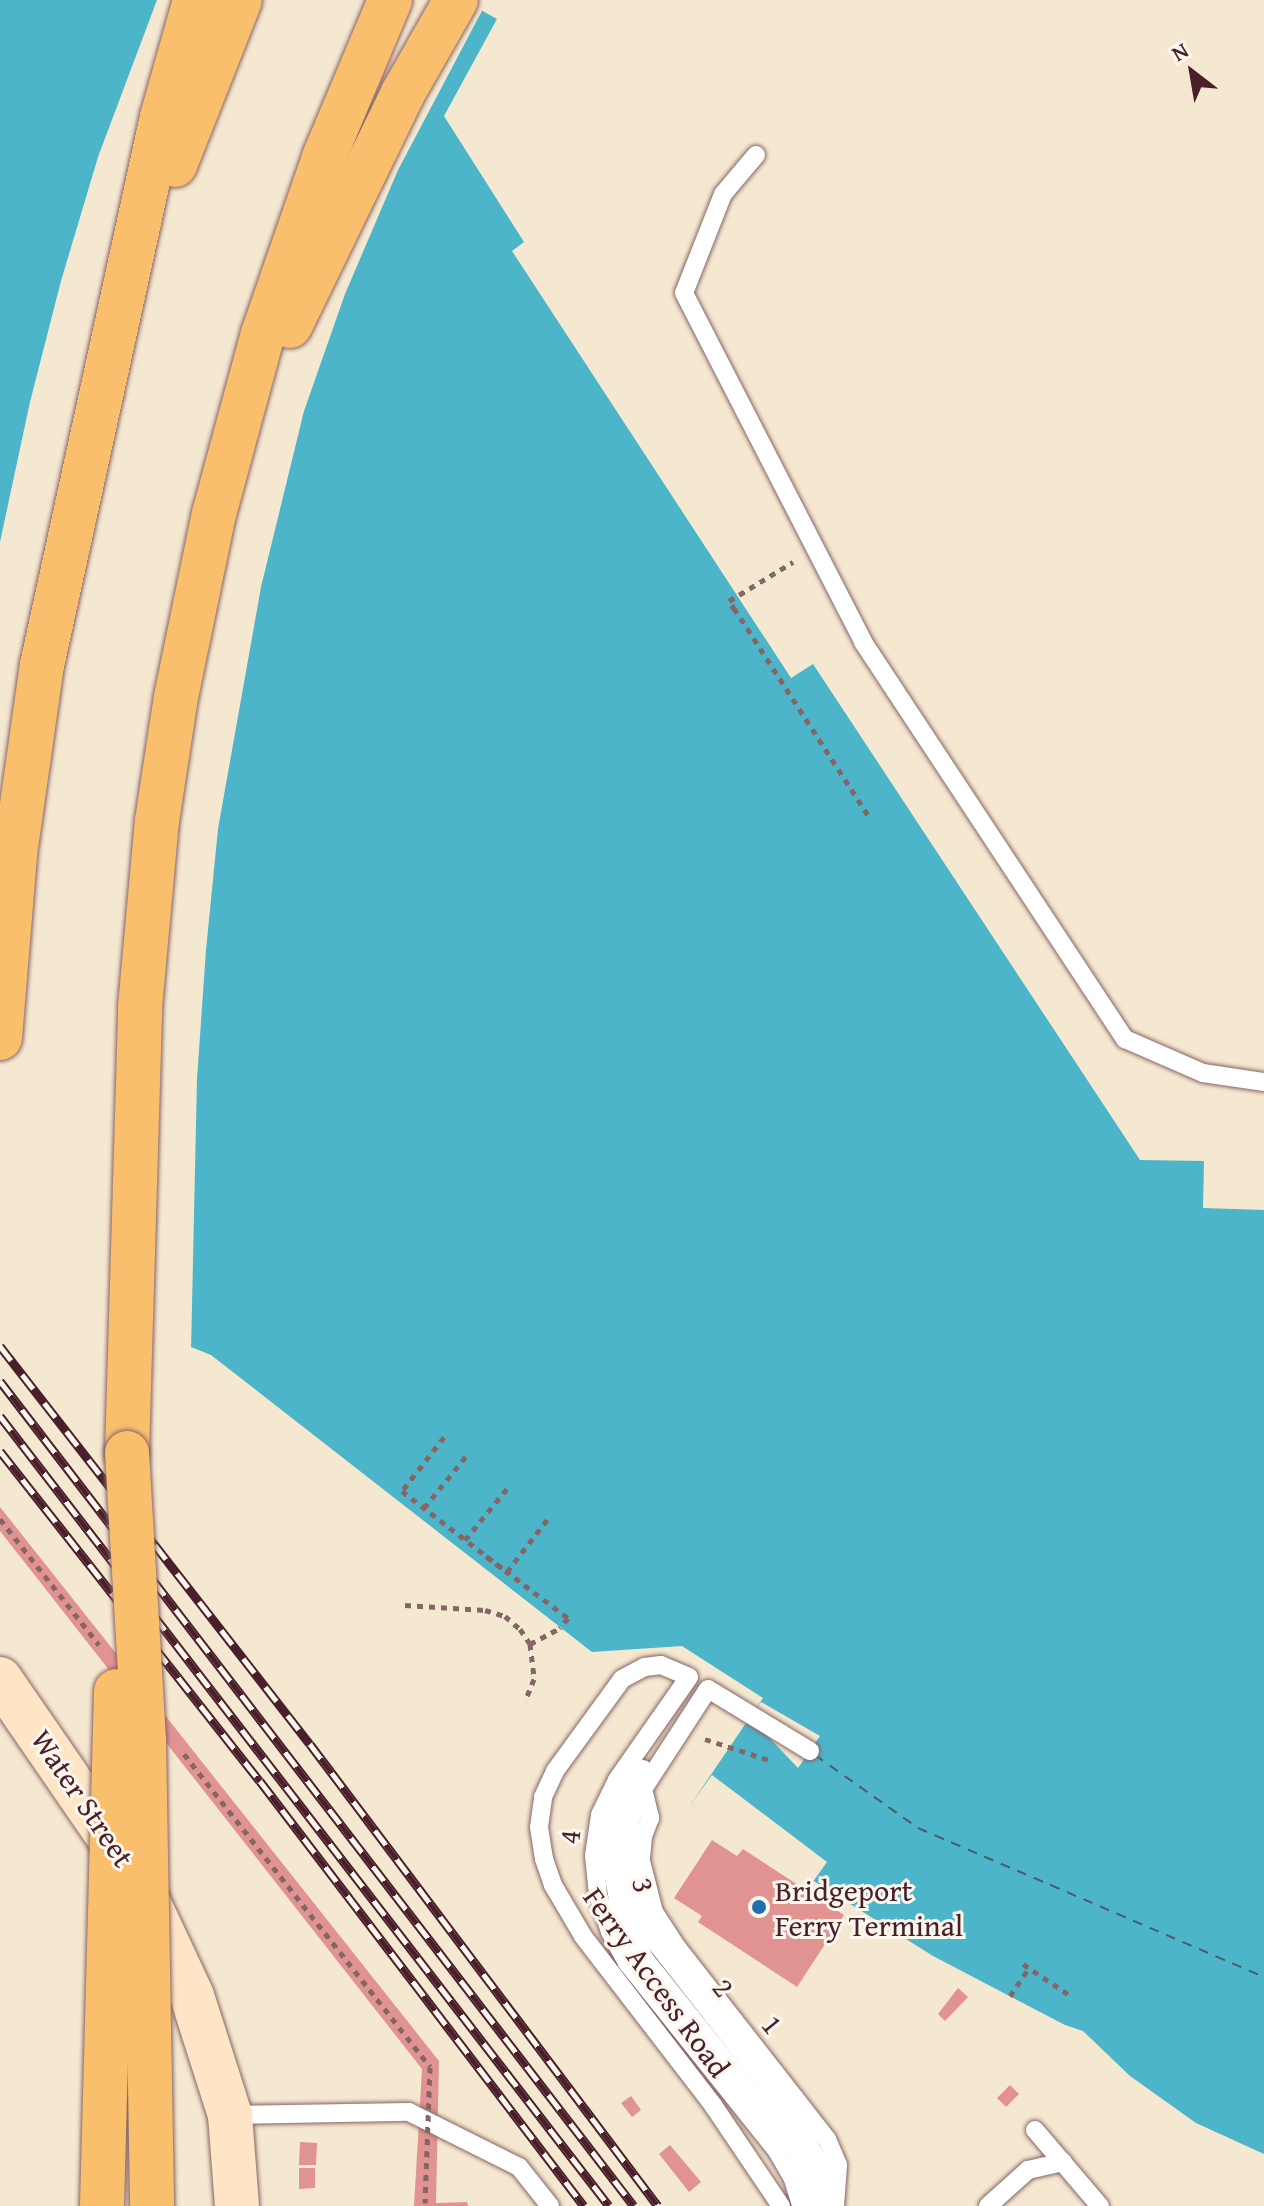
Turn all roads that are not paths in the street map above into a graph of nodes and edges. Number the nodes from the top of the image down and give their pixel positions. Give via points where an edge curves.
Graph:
1 (195, 0) edge
2 (240, 0) edge
3 (390, 0) edge
4 (456, 0) edge
5 (756, 155) dead end
6 (229, 455) junction
7 (83, 473) junction
8 (0, 1038) edge
9 (1264, 1082) edge
10 (127, 1453) junction
11 (0, 1679) edge
12 (699, 1683) junction
13 (810, 1751) dead end
14 (643, 1789) junction
15 (230, 2115) junction
16 (1035, 2130) dead end
17 (1063, 2162) junction
18 (102, 2206) edge
19 (152, 2206) edge
20 (237, 2206) edge
21 (550, 2206) edge
22 (781, 2206) edge
23 (801, 2206) edge
24 (815, 2206) edge
25 (824, 2206) edge
26 (835, 2206) edge
27 (988, 2206) edge
28 (1100, 2206) edge

1 - 7 highway via 162,117
2 - 7 highway via 150,238
3 - 6 highway via 303,214
4 - 6 highway via 372,153
5 - 9 lane via 723,194 684,293 863,642 1125,1039 1203,1073
6 - 10 highway via 179,682 150,883 136,1076
7 - 8 highway via 30,745 8,918
10 - 18 highway, bridge via 110,1831
10 - 19 highway, bridge via 144,1741
11 - 15 main road, Water Street via 137,1878 192,1996
12 - 13 lane, Ferry Access Road
12 - 14 lane, 2
12 - 22 lane, Ferry Access Road via 661,1665 622,1679 566,1754 543,1797 539,1827 544,1859 583,1936 713,2105
12 - 23 lane, 4 via 617,1780 600,1815 594,1855 598,1895 627,1963 777,2151
12 - 24 lane, 3 via 620,1803 609,1850 613,1882 620,1911 644,1958 799,2153
14 - 25 lane, 2 via 624,1849 640,1915 658,1948 801,2128 822,2170
14 - 26 lane, 1 via 650,1818 641,1861 654,1912 827,2139 838,2165
15 - 20 main road, Water Street
15 - 21 lane via 409,2112 519,2167
16 - 17 lane
17 - 27 lane via 1028,2170
17 - 28 lane

